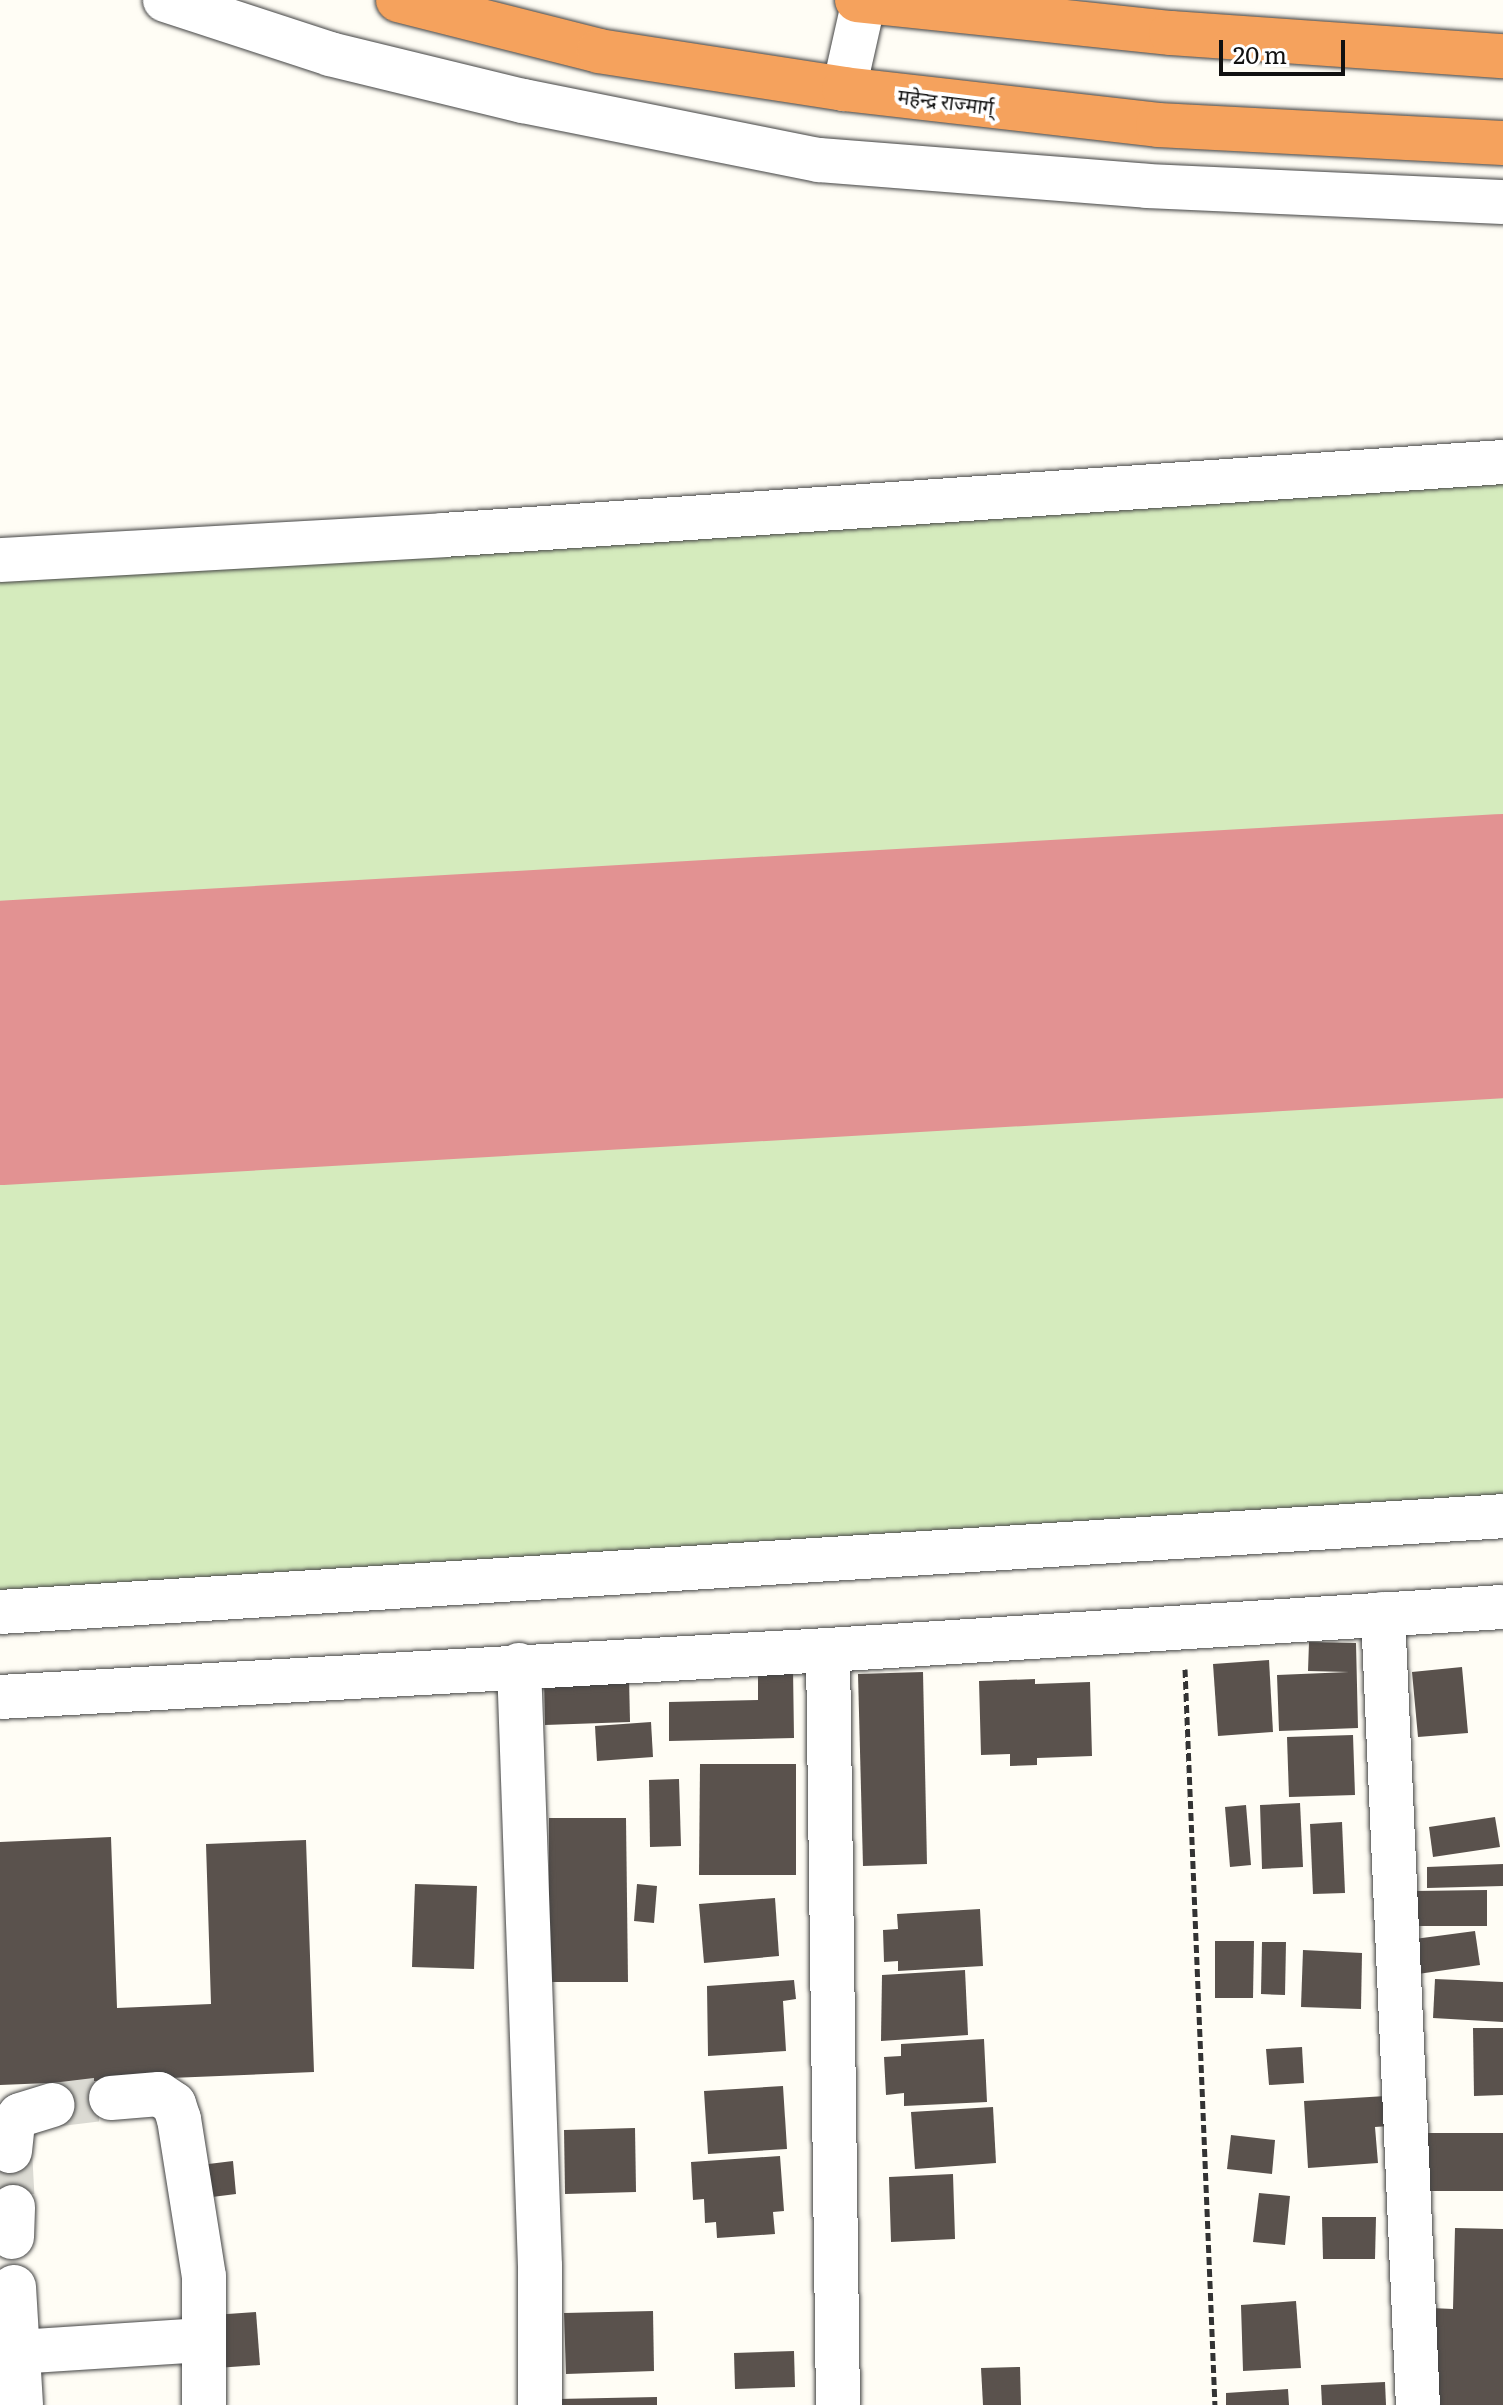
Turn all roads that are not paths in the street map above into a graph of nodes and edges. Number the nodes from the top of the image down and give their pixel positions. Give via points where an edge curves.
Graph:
1 (165, 0) edge
2 (398, 0) edge
3 (857, 0) edge
4 (864, 0) edge
5 (1503, 56) edge
6 (844, 89) junction
7 (1503, 143) edge
8 (1503, 202) edge
9 (1503, 462) edge
10 (0, 560) edge
11 (1503, 1516) edge
12 (1503, 1607) edge
13 (0, 1612) edge
14 (1383, 1614) junction
15 (828, 1650) junction
16 (519, 1665) junction
17 (0, 1697) edge
18 (111, 2098) tunnel mouth
19 (53, 2105) tunnel mouth
20 (10, 2151) tunnel mouth
21 (14, 2287) dead end
22 (204, 2340) junction
23 (18, 2352) junction
24 (21, 2405) edge
25 (204, 2405) edge
26 (540, 2405) edge
27 (838, 2405) edge
28 (1418, 2405) edge

1 - 8 street via 330,54 819,160 1147,186
2 - 6 highway, महेन्द्र राज्मार्ग् via 599,51
3 - 4 highway
4 - 5 highway via 1171,33
4 - 6 street
6 - 7 highway, महेन्द्र राज्मार्ग् via 1158,125
9 - 10 street
11 - 13 street
12 - 14 street
14 - 15 street
14 - 28 street
15 - 16 street
15 - 27 street
16 - 17 street
16 - 26 street
18 - 22 street via 159,2094 174,2104 204,2276
19 - 20 street via 20,2115 13,2124
21 - 23 street
22 - 23 street
22 - 25 street
23 - 24 street

